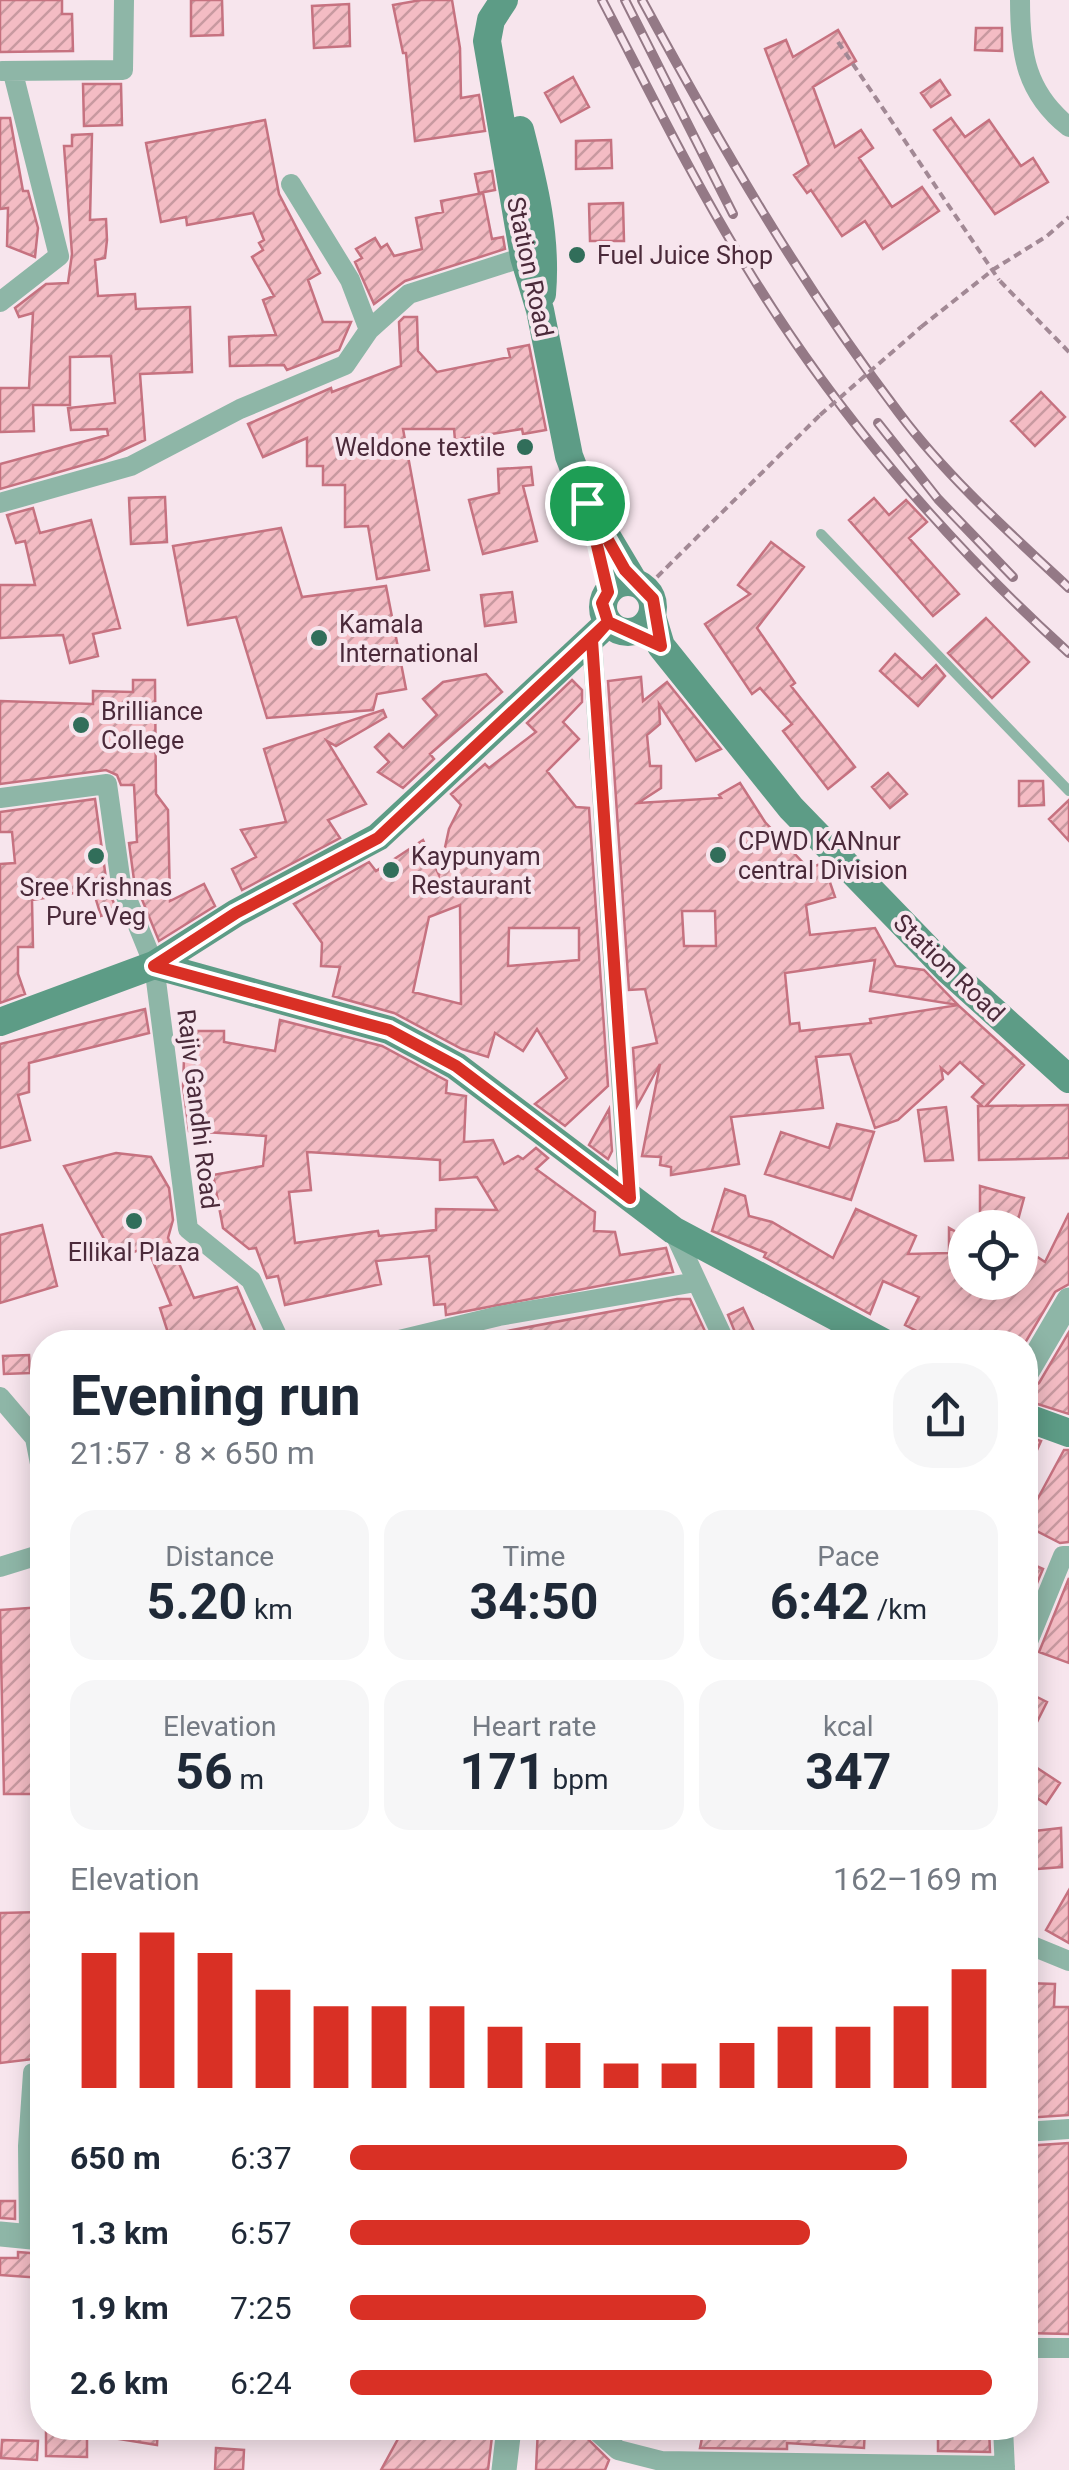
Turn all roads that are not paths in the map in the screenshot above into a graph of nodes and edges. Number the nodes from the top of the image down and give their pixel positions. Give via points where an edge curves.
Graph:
1 (124, 0) edge
2 (527, 0) edge
3 (1020, 0) edge
4 (496, 12) edge
5 (6, 72) edge
6 (1069, 127) edge
7 (291, 184) dead end
8 (524, 257) junction
9 (0, 302) edge
10 (540, 310) junction
11 (369, 330) junction
12 (0, 503) edge
13 (822, 534) dead end
14 (629, 587) junction
15 (622, 628) junction
16 (1069, 791) edge
17 (0, 798) edge
18 (154, 966) junction
19 (0, 1022) edge
20 (1069, 1079) edge
21 (630, 1198) junction
22 (673, 1230) junction
23 (696, 1282) junction
24 (1069, 1300) edge
25 (274, 1330) edge
26 (440, 1330) edge
27 (719, 1330) edge
28 (860, 1330) edge
29 (1038, 1353) edge
30 (0, 1397) edge
31 (1038, 1422) edge
32 (30, 1432) edge
33 (1069, 1433) edge
34 (1069, 1556) edge
35 (30, 1558) edge
36 (0, 1567) edge
37 (1038, 1617) edge
38 (1038, 1948) edge
39 (1069, 1961) edge
40 (30, 2117) edge
41 (1069, 2129) edge
42 (1038, 2131) edge
43 (30, 2169) edge
44 (0, 2234) edge
45 (30, 2236) edge
46 (1038, 2348) edge
47 (1069, 2348) edge
48 (508, 2440) edge
49 (607, 2440) edge
50 (1003, 2440) edge
51 (1005, 2468) edge
52 (504, 2470) edge

1 - 5 street via 124,70
2 - 4 main road
3 - 6 street via 1020,40 1040,104
4 - 8 main road, Station Road via 487,42
4 - 10 main road via 540,216
5 - 9 street via 59,256
7 - 11 street via 350,280
8 - 10 main road, Station Road
8 - 11 street via 408,294
10 - 14 main road, Station Road via 568,456
11 - 12 street via 345,365 240,409 131,466
13 - 16 lane
14 - 15 main road via 602,611
14 - 15 main road via 653,599
15 - 18 main road via 378,838 236,913
15 - 20 main road, Station Road via 661,646 791,808 948,970
15 - 21 street
17 - 18 street, Rajiv Gandhi Road via 107,784 121,884
18 - 19 main road
18 - 21 main road via 389,1030 456,1066
18 - 25 street, Rajiv Gandhi Road via 188,1229 251,1280
21 - 22 main road
22 - 23 street
22 - 28 main road
23 - 26 street
23 - 27 street
24 - 29 street
30 - 32 street
31 - 33 main road
34 - 37 street via 1063,1556
35 - 36 street
38 - 39 street
40 - 43 street
41 - 42 street
44 - 45 street
46 - 47 street
48 - 52 street
49 - 51 street via 618,2450 661,2461
50 - 51 street

